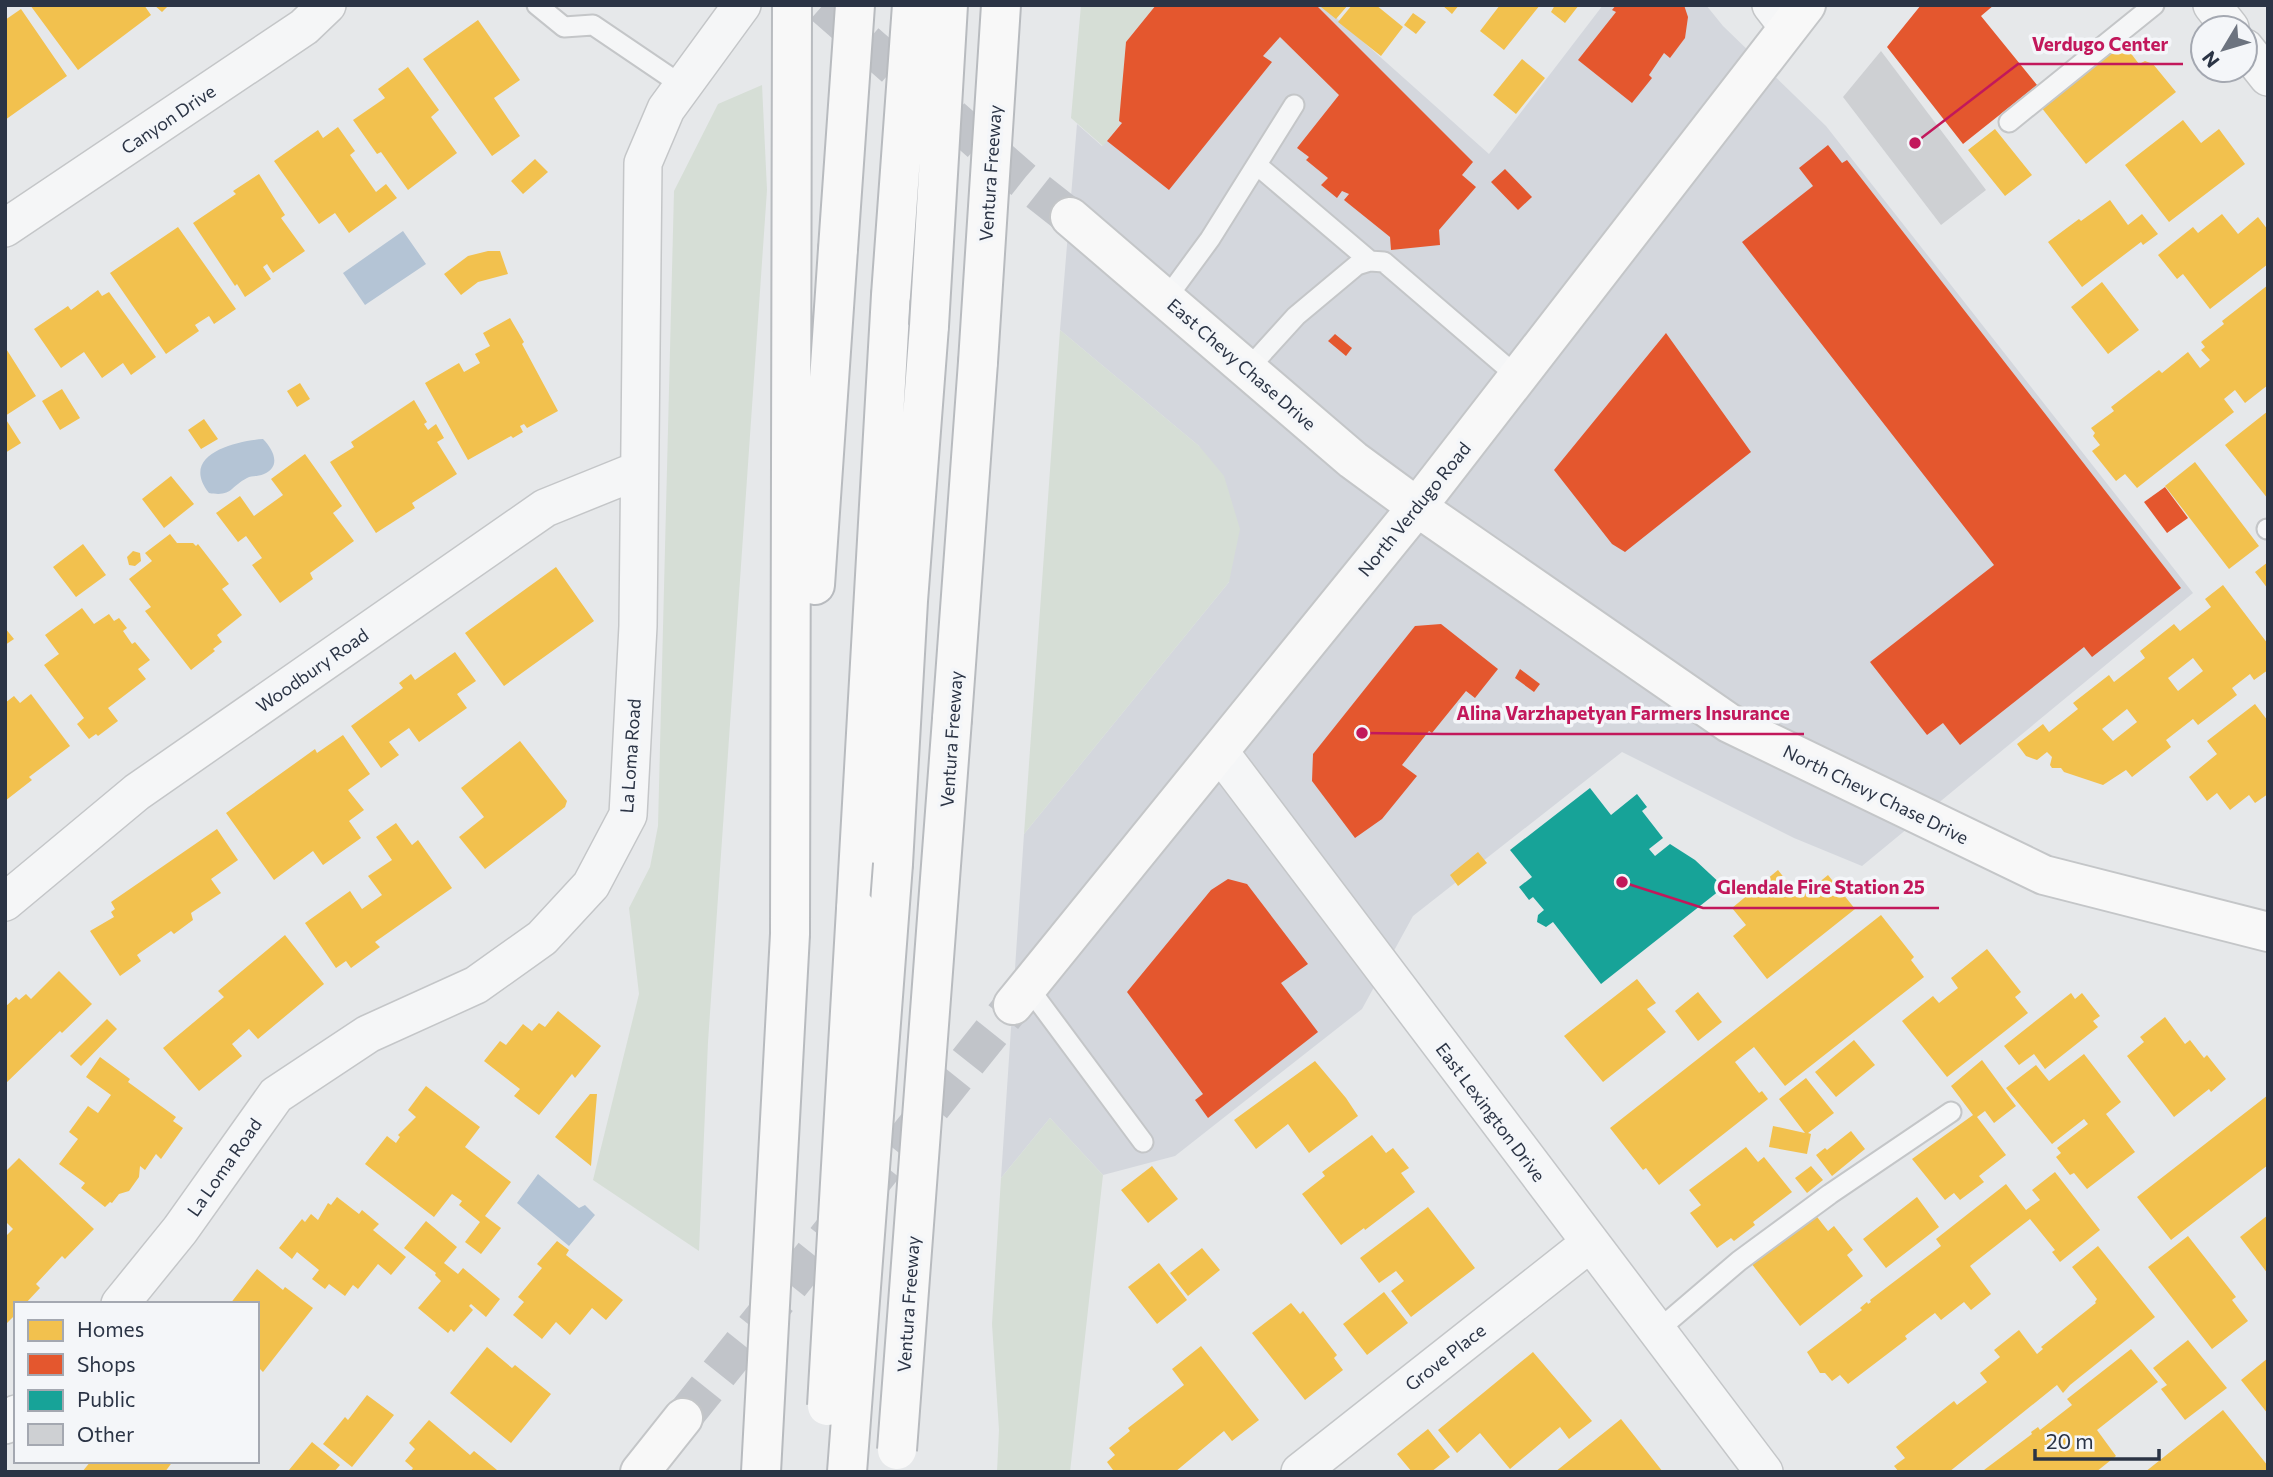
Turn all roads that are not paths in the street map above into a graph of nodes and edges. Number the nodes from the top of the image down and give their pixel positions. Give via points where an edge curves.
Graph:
1 (327, 5) edge
2 (537, 5) edge
3 (742, 5) edge
4 (792, 5) edge
5 (855, 5) edge
6 (912, 5) edge
7 (948, 5) edge
8 (1000, 5) edge
9 (2154, 5) edge
10 (1788, 12) edge
11 (682, 86) junction
12 (1294, 105) dead end
13 (2009, 122) dead end
14 (1257, 165) junction
15 (1070, 217) tunnel mouth
16 (5, 228) edge
17 (1370, 261) junction
18 (1166, 299) junction
19 (1248, 369) junction
20 (1518, 377) junction
21 (639, 470) junction
22 (1417, 507) junction
23 (1219, 751) junction
24 (5, 902) edge
25 (2268, 932) edge
26 (790, 934) junction
27 (1020, 996) joint
28 (1951, 1112) dead end
29 (1143, 1142) dead end
30 (1590, 1243) junction
31 (122, 1302) edge
32 (1657, 1331) junction
33 (683, 1418) tunnel mouth
34 (896, 1461) edge
35 (640, 1472) edge
36 (761, 1472) edge
37 (823, 1472) edge
38 (847, 1472) edge
39 (1300, 1472) edge
40 (1763, 1472) edge

1 - 16 street, Canyon Drive via 304,27
2 - 11 lane via 564,27 593,25
3 - 11 street, La Loma Road
4 - 26 main road
5 - 26 main road, bridge
6 - 37 main road, bridge
7 - 38 main road, bridge via 893,864
8 - 34 main road, Ventura Freeway, bridge
9 - 13 lane
10 - 20 main road, North Verdugo Road
11 - 21 street, La Loma Road via 666,109 643,163
12 - 14 lane
14 - 17 lane
14 - 18 lane
15 - 18 main road, East Chevy Chase Drive
17 - 19 lane via 1357,265 1296,316
17 - 20 lane via 1384,262
18 - 19 main road, East Chevy Chase Drive
19 - 22 main road, East Chevy Chase Drive via 1353,460
20 - 22 main road, North Verdugo Road
21 - 24 street, Woodbury Road via 545,508 137,792
21 - 31 street, La Loma Road via 638,626 628,815 591,885 542,938 477,985 368,1034 276,1095 180,1230
22 - 23 main road, North Verdugo Road
22 - 25 main road, North Chevy Chase Drive via 1729,723 2043,875
23 - 27 main road, North Verdugo Road
23 - 30 street, East Lexington Drive
26 - 36 main road, bridge
27 - 29 lane
28 - 32 lane via 1739,1261
30 - 32 street, East Lexington Drive
30 - 39 street, Grove Place
32 - 40 street, East Lexington Drive
33 - 35 main road

